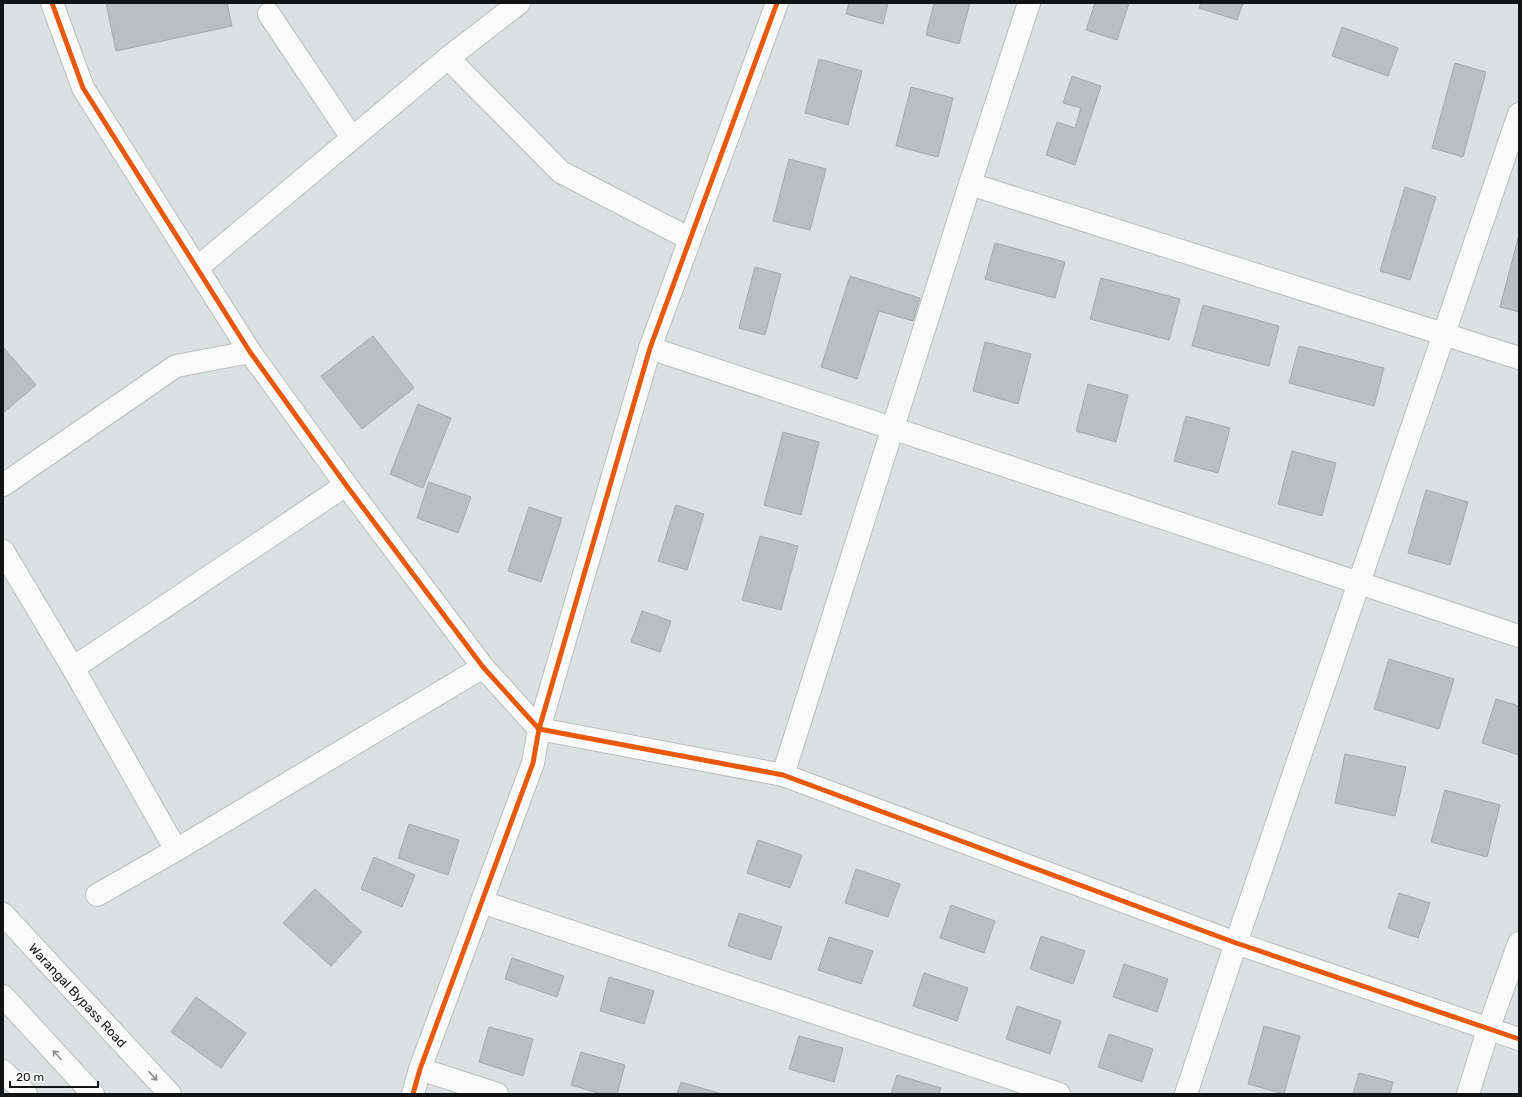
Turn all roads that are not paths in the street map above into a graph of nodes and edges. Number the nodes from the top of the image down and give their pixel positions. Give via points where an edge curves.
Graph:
1 (52, 3) edge
2 (519, 3) edge
3 (777, 3) edge
4 (1029, 3) edge
5 (269, 14) dead end
6 (448, 58) junction
7 (1519, 114) edge
8 (352, 138) junction
9 (970, 184) junction
10 (690, 239) junction
11 (197, 268) junction
12 (1444, 334) junction
13 (650, 348) junction
14 (250, 352) junction
15 (1519, 358) edge
16 (893, 428) junction
17 (346, 484) junction
18 (3, 485) edge
19 (3, 551) edge
20 (1359, 582) junction
21 (1519, 636) edge
22 (483, 667) junction
23 (73, 668) junction
24 (539, 729) junction
25 (782, 775) junction
26 (176, 850) junction
27 (97, 895) dead end
28 (482, 902) junction
29 (3, 914) edge
30 (1236, 943) junction
31 (1519, 943) edge
32 (3, 996) edge
33 (1488, 1030) junction
34 (1519, 1039) edge
35 (420, 1068) junction
36 (3, 1071) edge
37 (26, 1094) edge
38 (93, 1094) edge
39 (170, 1094) edge
40 (413, 1094) edge
41 (497, 1094) edge
42 (1059, 1094) edge
43 (1186, 1094) edge
44 (1468, 1094) edge

1 - 11 main road via 83,88
2 - 6 main road
3 - 10 main road
4 - 9 main road
5 - 8 main road
6 - 8 main road
6 - 10 main road via 561,172
7 - 12 main road
8 - 11 main road
9 - 12 main road
9 - 16 main road
10 - 13 main road
11 - 14 main road
12 - 15 main road
12 - 20 main road
13 - 16 main road
13 - 24 main road
14 - 17 main road
14 - 18 main road via 176,366
16 - 20 main road
16 - 25 main road
17 - 22 main road
17 - 23 main road
19 - 23 main road
20 - 21 main road
20 - 30 main road
22 - 24 main road
22 - 26 main road
23 - 26 main road
24 - 25 main road
24 - 28 main road via 533,763
25 - 30 main road
26 - 27 main road
28 - 35 main road
28 - 42 main road
29 -> 39 main road, Warangal Bypass Road
30 - 33 main road
30 - 43 main road
31 - 33 main road
38 -> 32 main road
33 - 34 main road
33 - 44 main road
35 - 40 main road
35 - 41 main road
36 - 37 main road

